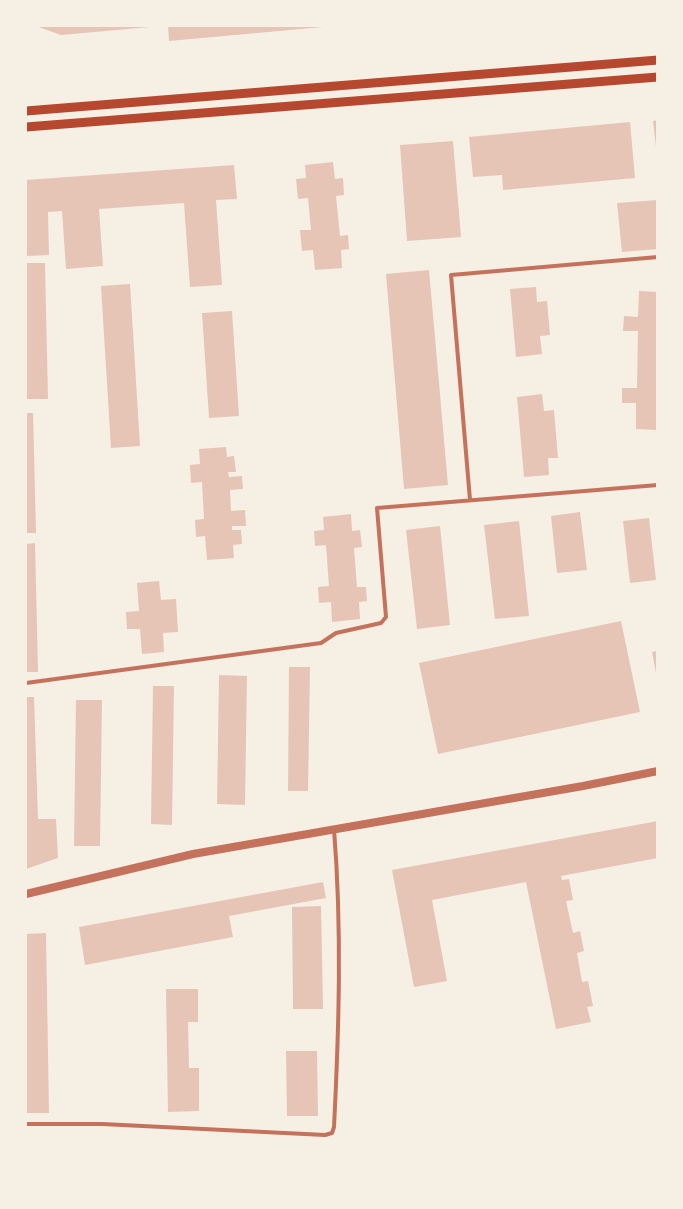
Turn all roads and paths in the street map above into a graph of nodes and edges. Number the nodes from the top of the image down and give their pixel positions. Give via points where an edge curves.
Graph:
1 (657, 60) edge
2 (657, 76) edge
3 (26, 111) edge
4 (26, 127) edge
5 (657, 257) edge
6 (657, 485) edge
7 (470, 500) junction
8 (26, 683) edge
9 (657, 771) edge
10 (334, 829) junction
11 (26, 894) edge
12 (26, 1124) edge

1 - 3 main road
2 - 4 main road
5 - 7 lane via 451,275
6 - 7 lane
7 - 8 lane via 376,508 386,617 381,623 336,633 321,643
9 - 10 street
10 - 11 street via 193,854
10 - 12 lane via 340,1000 332,1133

